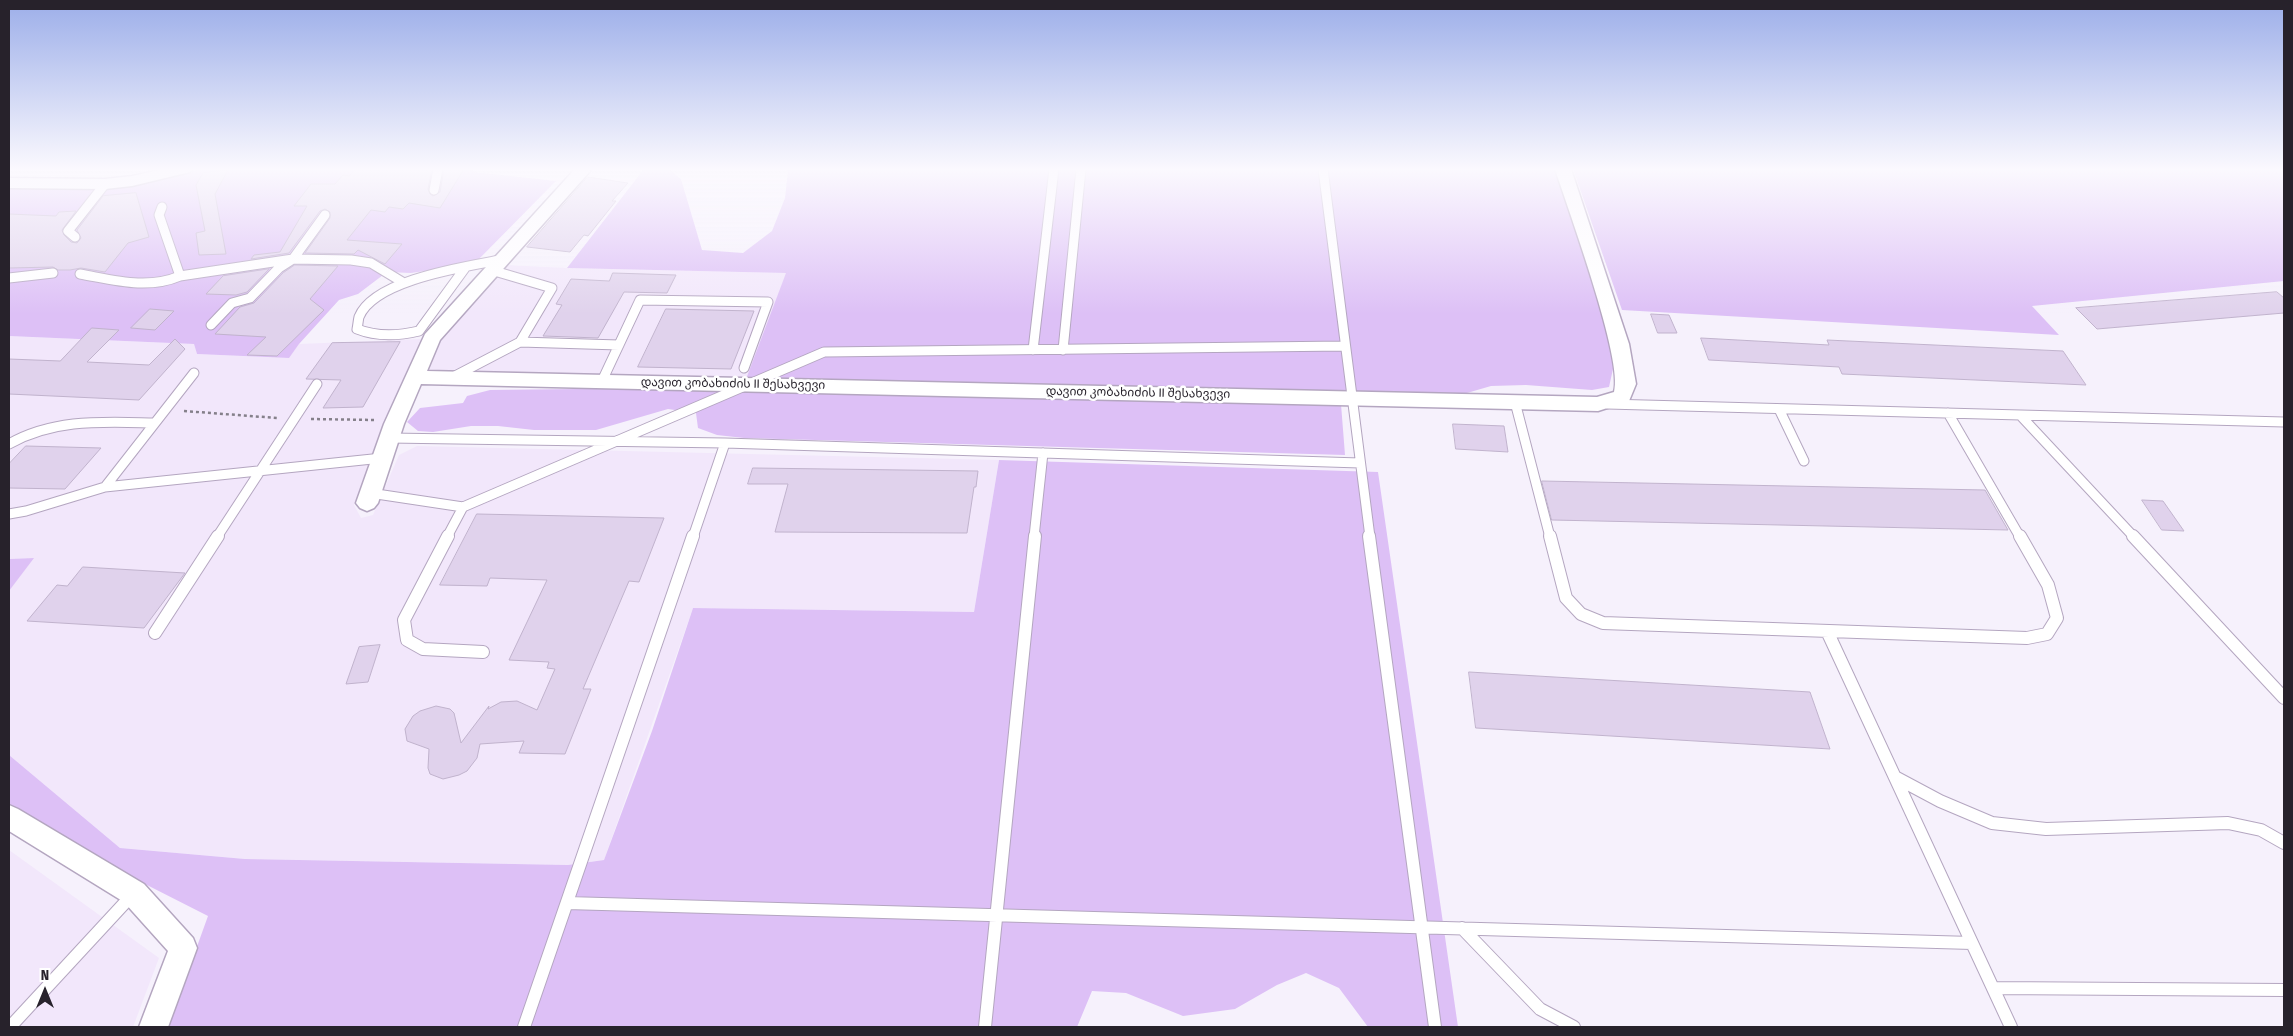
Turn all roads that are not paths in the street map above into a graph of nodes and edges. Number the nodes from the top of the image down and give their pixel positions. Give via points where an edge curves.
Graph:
1 (79, 217) edge
2 (159, 217) edge
3 (324, 217) edge
4 (539, 217) edge
5 (1048, 217) edge
6 (1077, 217) edge
7 (1329, 217) edge
8 (1579, 217) edge
9 (75, 237) dead end
10 (293, 259) junction
11 (495, 265) junction
12 (465, 268) junction
13 (53, 273) dead end
14 (80, 274) dead end
15 (180, 276) junction
16 (9, 278) edge
17 (404, 284) junction
18 (211, 325) dead end
19 (520, 342) junction
20 (619, 345) junction
21 (1345, 346) junction
22 (1033, 350) junction
23 (1063, 350) junction
24 (194, 372) dead end
25 (415, 376) junction
26 (745, 376) junction
27 (453, 377) junction
28 (602, 381) junction
29 (317, 384) dead end
30 (1351, 398) junction
31 (1515, 402) junction
32 (1598, 404) junction
33 (1779, 409) junction
34 (1948, 413) junction
35 (2020, 415) junction
36 (2284, 422) edge
37 (155, 423) junction
38 (389, 438) junction
39 (618, 441) junction
40 (725, 443) junction
41 (9, 444) edge
42 (1043, 453) junction
43 (382, 458) junction
44 (1804, 461) dead end
45 (1360, 463) junction
46 (259, 471) junction
47 (105, 488) junction
48 (368, 498) joint
49 (463, 506) junction
50 (9, 514) edge
51 (1827, 631) junction
52 (155, 633) dead end
53 (484, 652) dead end
54 (2284, 698) edge
55 (1895, 777) junction
56 (9, 817) edge
57 (2284, 843) edge
58 (134, 893) junction
59 (567, 902) junction
60 (996, 915) junction
61 (1422, 927) junction
62 (1462, 928) junction
63 (1972, 943) junction
64 (1993, 988) junction
65 (2284, 990) edge
66 (10, 1027) edge
67 (154, 1027) edge
68 (524, 1027) edge
69 (985, 1027) edge
70 (1435, 1027) edge
71 (1574, 1027) edge
72 (2011, 1027) edge

1 - 9 lane via 68,231
2 - 15 lane
3 - 10 lane
4 - 11 street
5 - 22 lane
6 - 23 lane
7 - 21 lane
8 - 32 street, დავით კობახიძის II შესახვევი via 1620,344 1626,384 1622,396
10 - 15 lane
10 - 17 lane via 370,263
10 - 18 lane via 279,268 250,298 232,303
11 - 12 lane
11 - 19 lane via 552,288
11 - 25 street via 432,338
12 - 17 lane via 416,278
12 - 17 lane via 419,331 369,335 357,329 359,317 368,306 388,289
13 - 16 lane
14 - 15 lane via 142,284 164,284
19 - 20 lane
19 - 27 lane
20 - 26 lane via 640,300 768,302
20 - 28 lane
21 - 23 lane
21 - 30 lane
22 - 23 lane
22 - 26 lane via 824,352
24 - 37 lane
25 - 27 street, დავით კობახიძის II შესახვევი
25 - 38 street
26 - 28 street, დავით კობახიძის II შესახვევი
26 - 30 street, დავით კობახიძის II შესახვევი
26 - 39 lane
27 - 28 street, დავით კობახიძის II შესახვევი
29 - 46 lane
30 - 31 street, დავით კობახიძის II შესახვევი
30 - 45 lane
31 - 32 street, დავით კობახიძის II შესახვევი
31 - 51 lane via 1566,598 1581,614 1603,623
32 - 33 lane
33 - 34 lane
33 - 44 lane
34 - 35 lane
34 - 51 lane via 2048,585 2057,618 2047,634 2028,638
35 - 36 lane
35 - 54 lane
37 - 41 lane via 63,424 22,434
37 - 47 lane
38 - 39 lane
38 - 43 street
39 - 40 lane
39 - 49 lane
40 - 42 lane
40 - 59 lane
42 - 45 lane
42 - 60 lane
43 - 46 lane
43 - 48 street
45 - 61 lane
46 - 47 lane
46 - 52 lane
47 - 50 lane
48 - 49 lane
49 - 53 lane via 404,620 407,640 423,649
51 - 55 lane
55 - 57 lane via 1992,823 2046,829 2228,823 2261,830
55 - 63 lane
56 - 58 street
58 - 66 lane
58 - 67 street via 183,948
59 - 60 lane
59 - 68 lane
60 - 61 lane
60 - 69 lane
61 - 62 lane
61 - 70 lane
62 - 63 lane
62 - 71 lane via 1540,1009
63 - 64 lane
64 - 65 lane
64 - 72 lane

